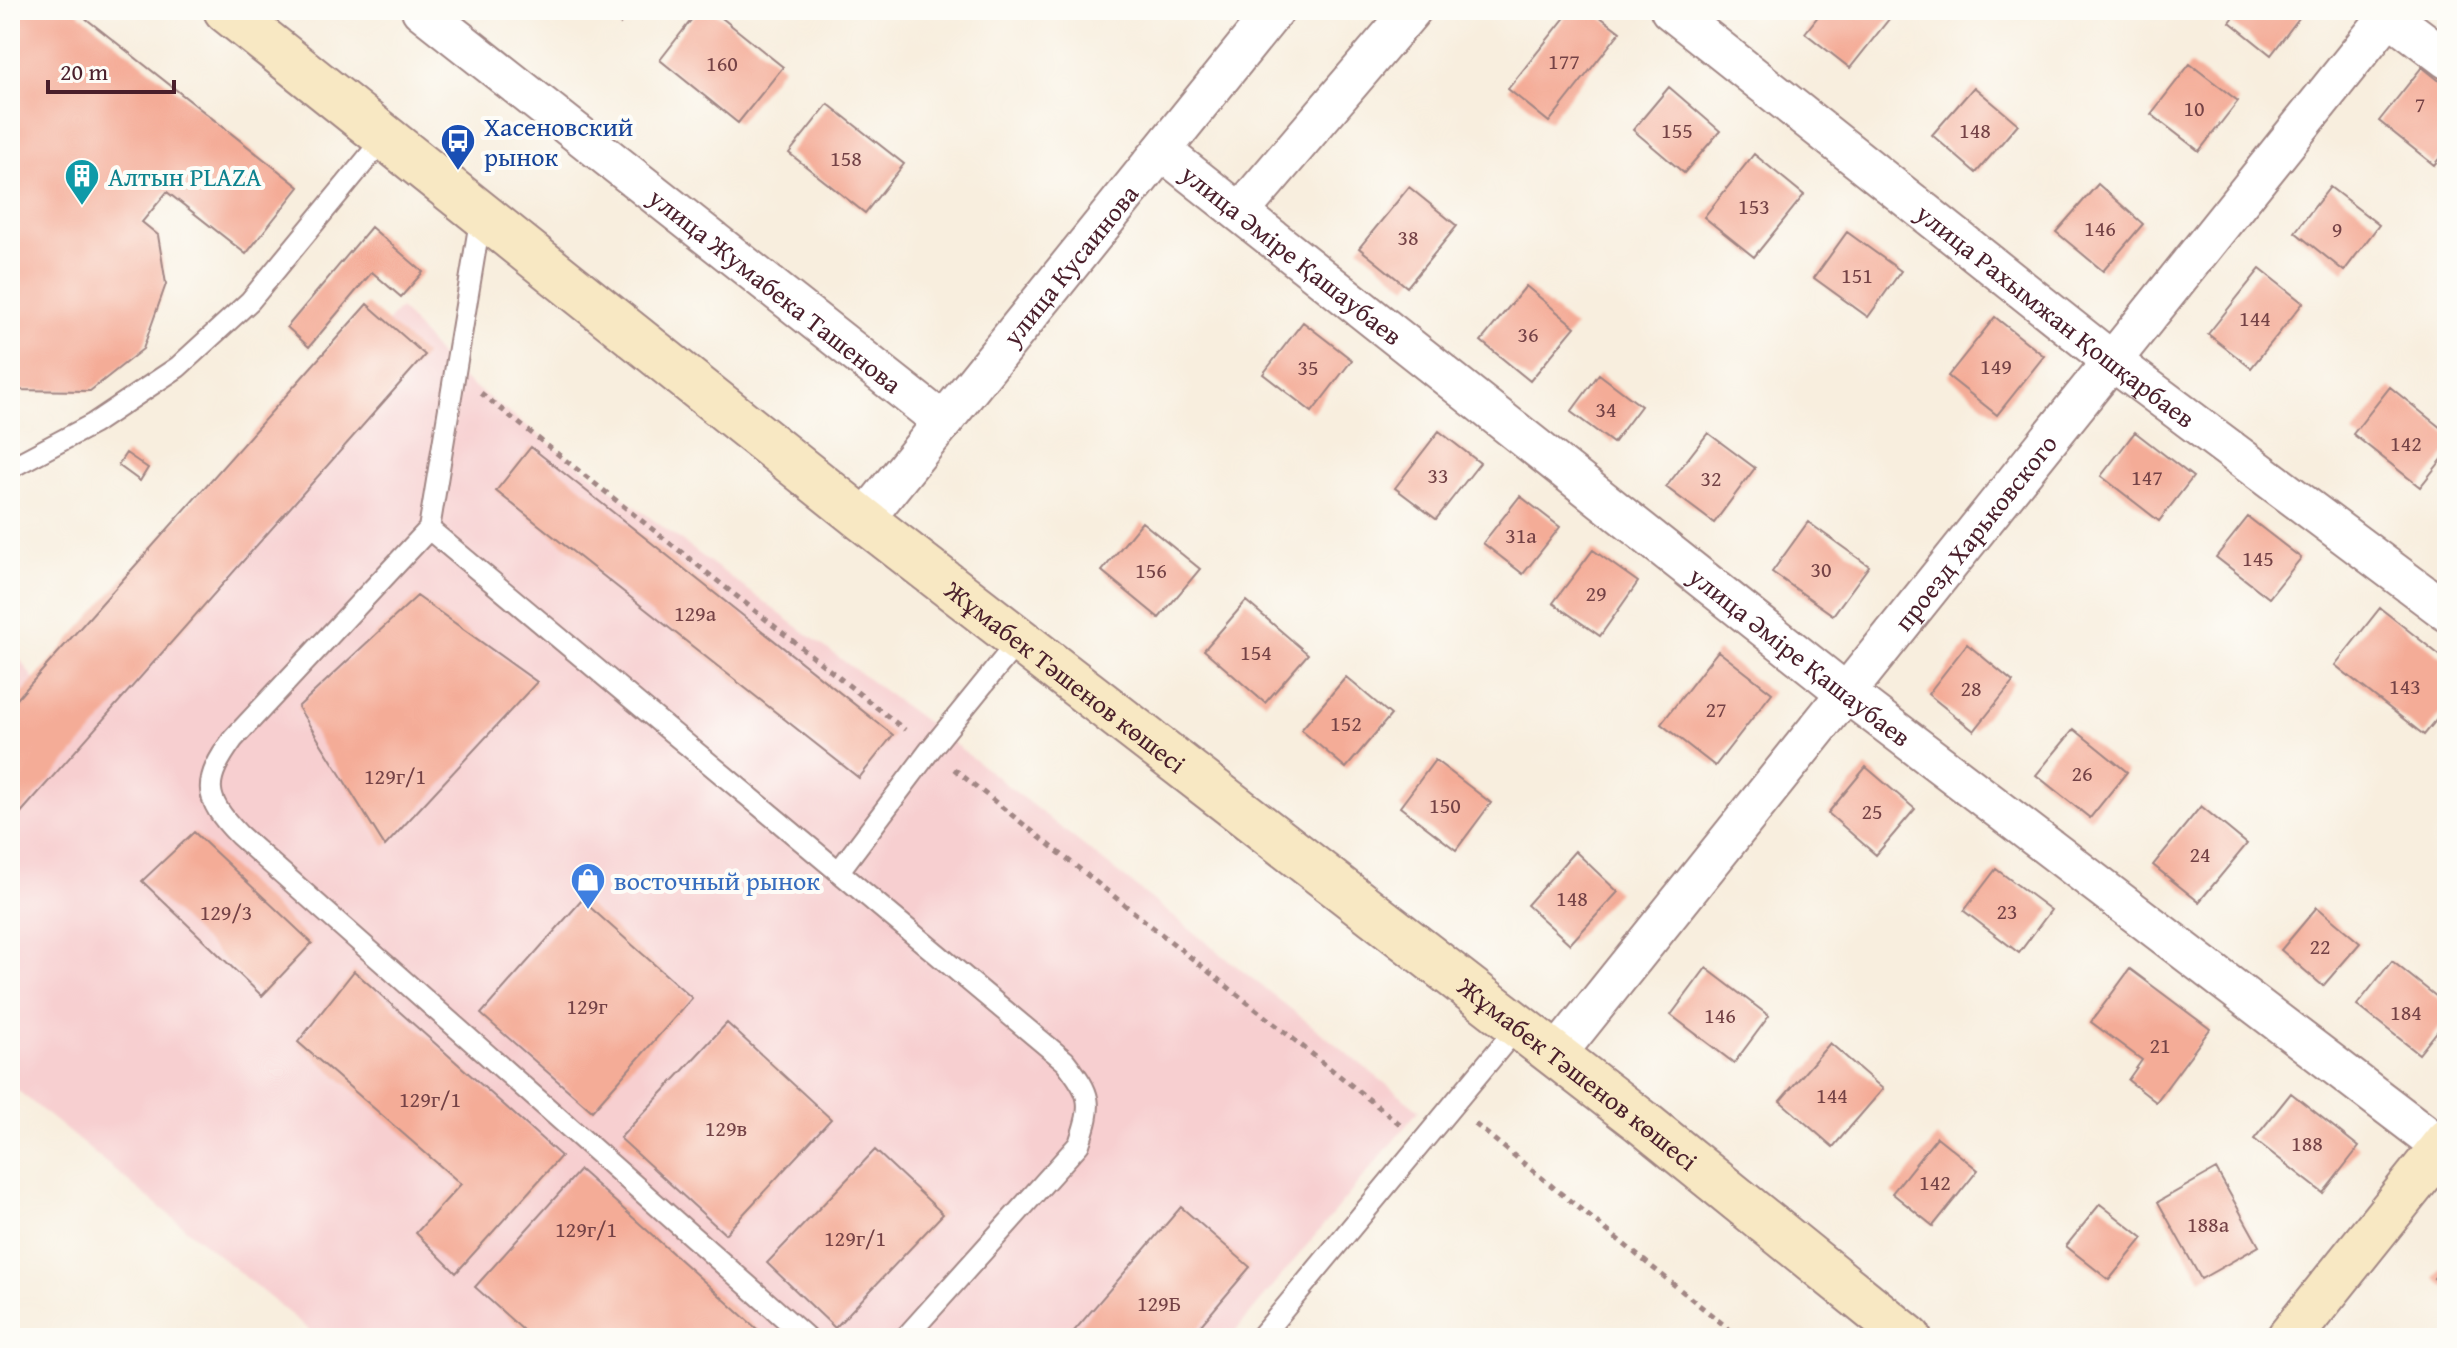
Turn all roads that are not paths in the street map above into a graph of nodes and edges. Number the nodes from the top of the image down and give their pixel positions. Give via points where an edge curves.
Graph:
1 (226, 10) edge
2 (421, 10) edge
3 (1275, 10) edge
4 (1412, 10) edge
5 (1670, 10) edge
6 (2388, 12) edge
7 (2447, 59) edge
8 (384, 138) junction
9 (1162, 151) junction
10 (1240, 212) junction
11 (481, 215) junction
12 (2112, 361) junction
13 (943, 422) junction
14 (10, 468) edge
15 (864, 520) junction
16 (429, 529) junction
17 (2447, 612) edge
18 (1019, 640) junction
19 (1845, 692) junction
20 (839, 871) junction
21 (1519, 1025) junction
22 (1556, 1055) junction
23 (2445, 1146) edge
24 (807, 1338) edge
25 (905, 1338) edge
26 (1260, 1338) edge
27 (1909, 1338) edge
28 (2289, 1338) edge

1 - 8 main road, Жұмабек Тәшенов көшесі
2 - 13 street, улица Жумабека Ташенова
3 - 9 street, улица Кусаинова
4 - 10 street
5 - 12 street, улица Рахымжан Қошқарбаев
6 - 7 street
6 - 12 street, проезд Харьковского
8 - 11 main road, Жұмабек Тәшенов көшесі
8 - 14 lane via 250,301 178,367 93,424
9 - 10 street, улица Әміре Қашаубаев
9 - 13 street, улица Кусаинова
10 - 19 street, улица Әміре Қашаубаев
11 - 15 main road, Жұмабек Тәшенов көшесі
11 - 16 lane
12 - 17 street, улица Рахымжан Қошқарбаев
12 - 19 street, проезд Харьковского
13 - 15 street, улица Кусаинова
15 - 18 main road, Жұмабек Тәшенов көшесі
16 - 20 lane
16 - 24 lane via 233,739 215,764 210,794 219,814
18 - 20 lane
18 - 21 main road, Жұмабек Тәшенов көшесі
19 - 22 street, проезд Харьковского
19 - 23 street, улица Әміре Қашаубаев
20 - 25 lane via 1065,1061 1086,1088 1088,1117 1079,1144
21 - 22 main road, Жұмабек Тәшенов көшесі
21 - 26 lane
22 - 27 main road, Жұмабек Тәшенов көшесі
23 - 28 main road

